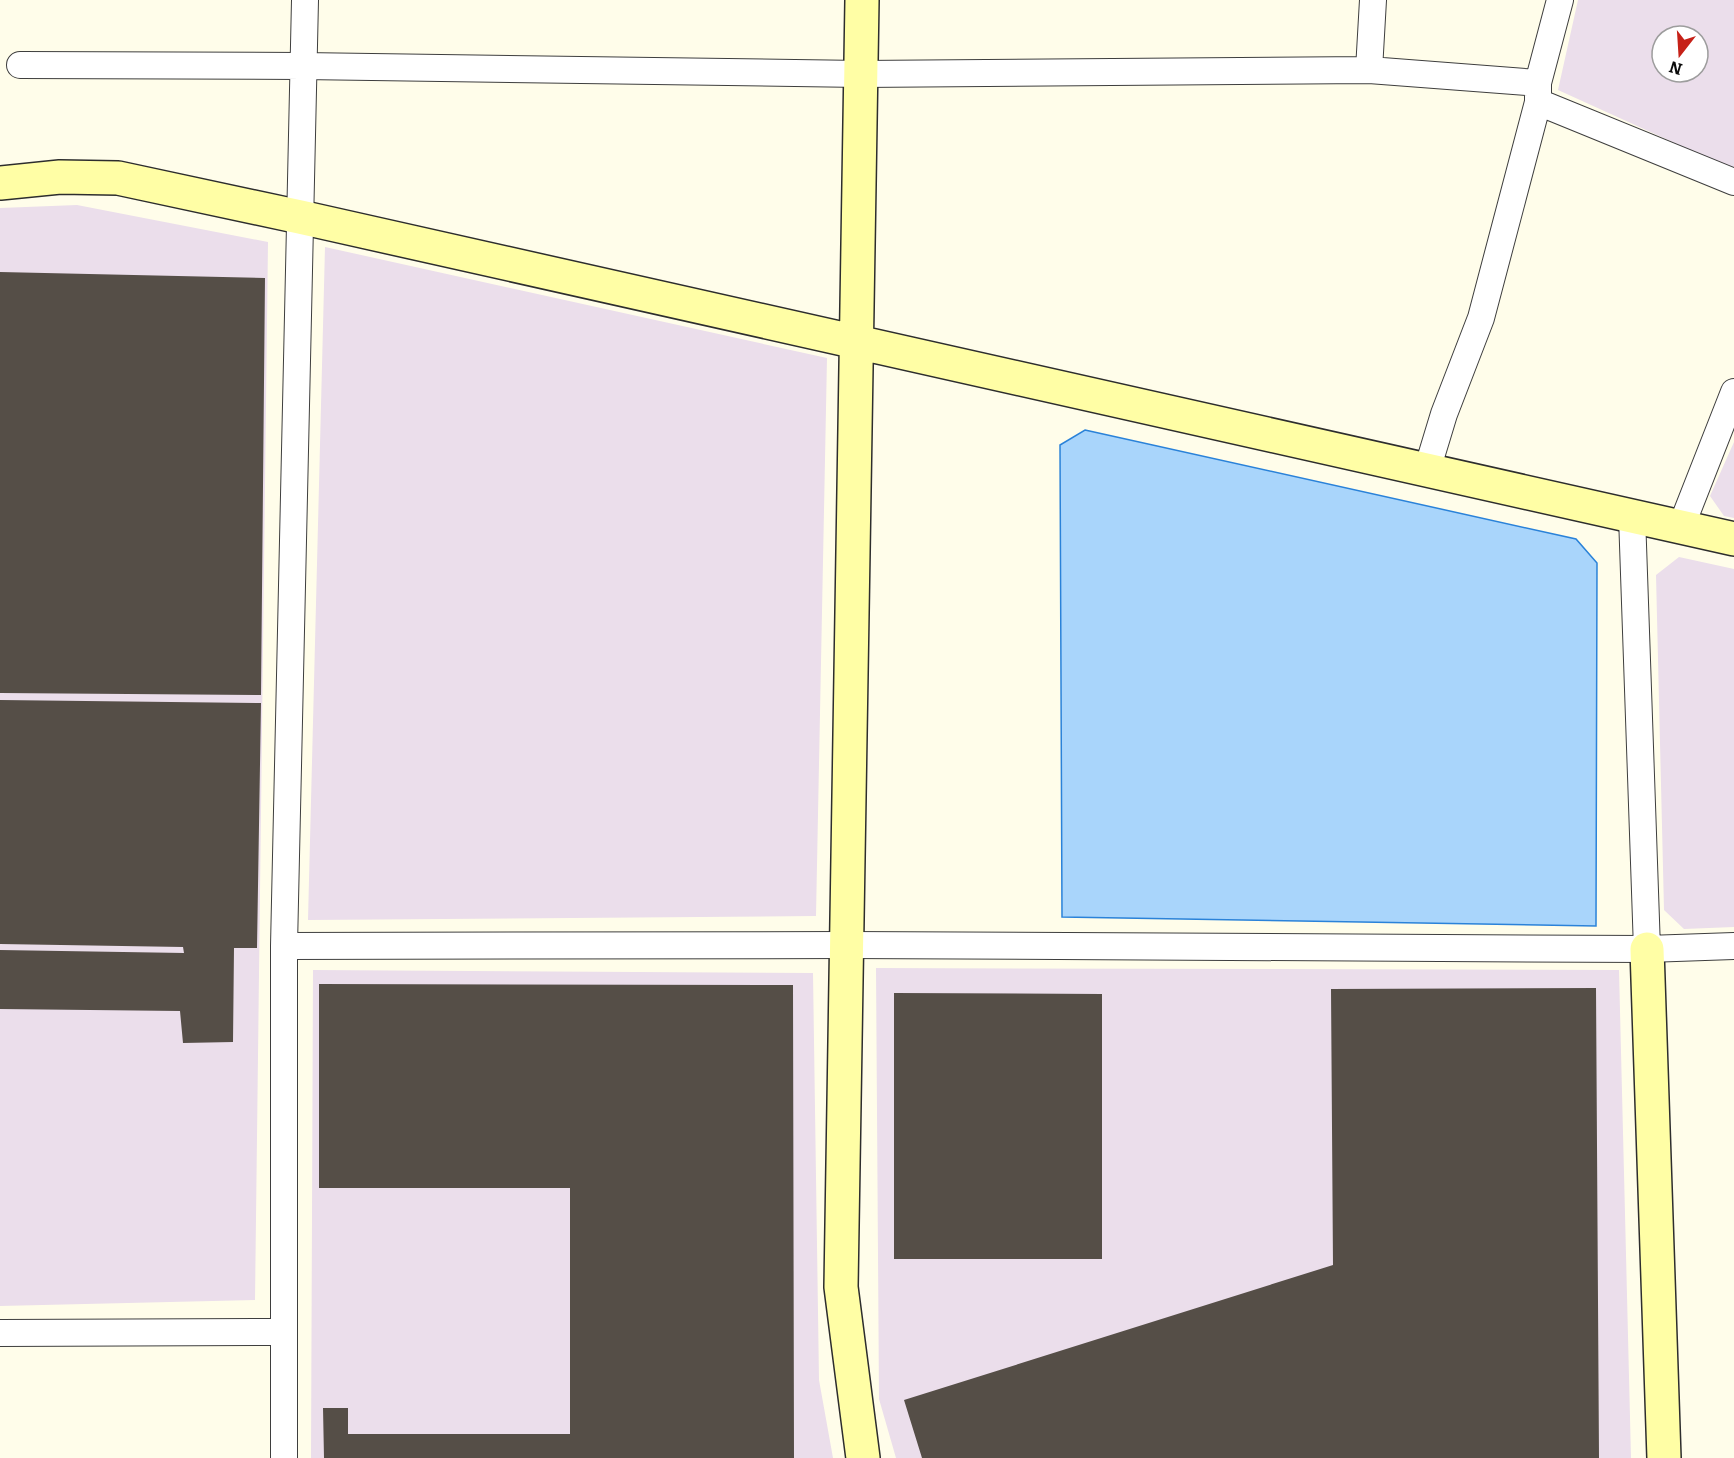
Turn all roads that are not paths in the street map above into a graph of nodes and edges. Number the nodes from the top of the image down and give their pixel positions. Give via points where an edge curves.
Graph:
1 (304, 0) edge
2 (862, 0) edge
3 (1373, 0) edge
4 (1560, 0) edge
5 (20, 65) dead end
6 (303, 66) junction
7 (1369, 70) junction
8 (861, 74) junction
9 (1538, 93) junction
10 (1734, 182) edge
11 (0, 183) edge
12 (300, 217) junction
13 (858, 344) junction
14 (1734, 392) edge
15 (1427, 470) junction
16 (1632, 516) junction
17 (1681, 527) junction
18 (1734, 539) edge
19 (847, 945) junction
20 (284, 946) junction
21 (1734, 946) edge
22 (1647, 949) junction
23 (284, 1332) junction
24 (0, 1333) edge
25 (284, 1458) edge
26 (863, 1458) edge
27 (1664, 1458) edge

1 - 6 street
2 - 8 street
3 - 7 street
4 - 9 street
5 - 6 street
6 - 8 street
6 - 12 street
7 - 8 street
7 - 9 street
8 - 13 street
9 - 10 street
9 - 15 street via 1481,318
11 - 12 street via 60,177 118,178
12 - 13 street
12 - 20 street
13 - 15 street
13 - 19 street
14 - 17 street
15 - 16 street
16 - 17 street
16 - 22 street
17 - 18 street
19 - 20 street
19 - 22 street
19 - 26 street via 841,1287
20 - 23 street
21 - 22 street
22 - 27 street
23 - 24 street
23 - 25 street

